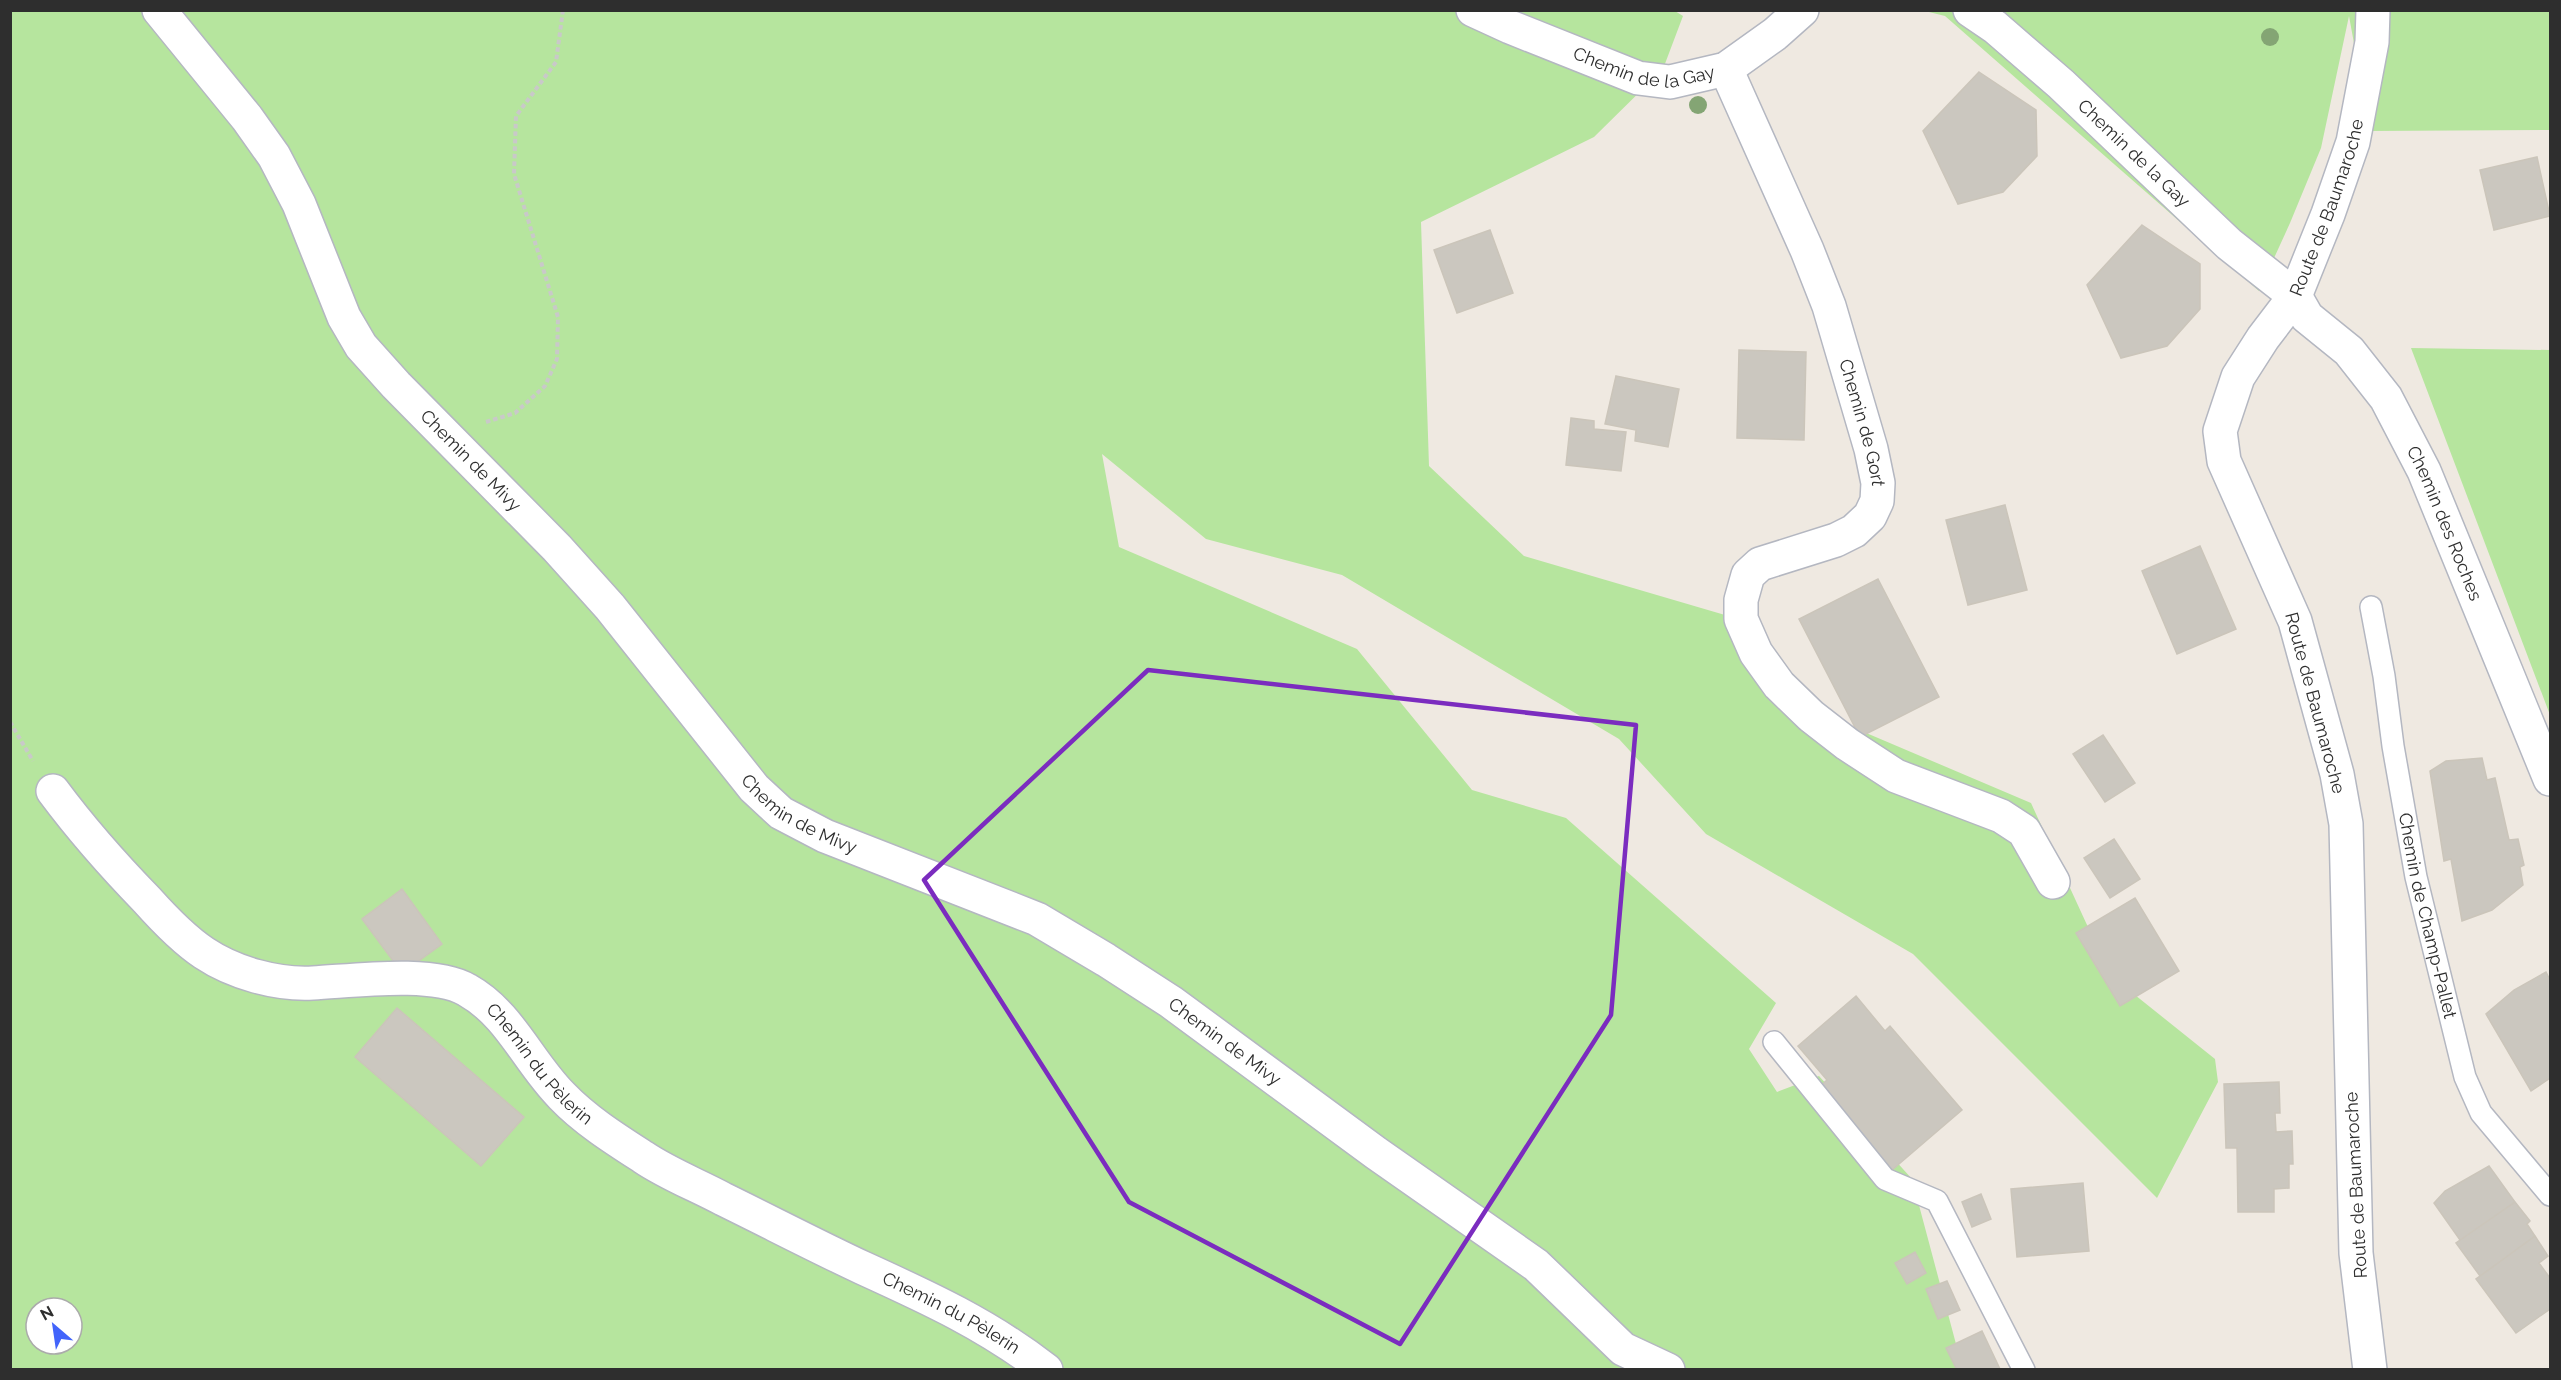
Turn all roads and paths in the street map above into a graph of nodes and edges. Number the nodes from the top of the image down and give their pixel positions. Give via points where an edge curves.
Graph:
1 (159, 10) edge
2 (563, 10) edge
3 (1473, 10) edge
4 (1802, 10) edge
5 (1970, 10) edge
6 (2373, 10) edge
7 (1726, 69) junction
8 (2295, 296) junction
9 (438, 425) junction
10 (2371, 607) dead end
11 (10, 722) edge
12 (2550, 779) edge
13 (53, 791) joint
14 (2053, 882) dead end
15 (1774, 1042) dead end
16 (2550, 1195) edge
17 (1046, 1370) edge
18 (1668, 1370) edge
19 (2024, 1370) edge
20 (2370, 1370) edge

1 - 9 street, Chemin de Mivy via 274,156 299,204 344,317 361,346
2 - 9 path via 556,62 516,116 514,174 558,318 557,359 545,387 515,413 479,424
3 - 7 street, Chemin de la Gay via 1638,78 1670,82
4 - 7 street, Chemin de la Gay
5 - 8 street, Chemin de la Gay via 2061,84 2229,244
6 - 8 street, Route de Baumaroche via 2372,42 2353,142
7 - 14 street, Chemin de Gort via 1829,306 1878,483 1878,501 1870,516 1854,531 1760,564 1748,575 1741,619 1756,653 1779,685 1811,716 1896,776 2001,816 2024,831
8 - 12 street, Chemin des Roches via 2307,317 2349,351 2403,427
8 - 20 street, Route de Baumaroche via 2238,377 2220,431 2224,461 2295,621 2337,774 2346,824 2354,1218
9 - 18 street, Chemin de Mivy via 610,607 754,788 781,813 825,836 1037,919 1106,960 1181,1008 1376,1153 1536,1265 1623,1349
10 - 16 lane, Chemin de Champ-Pallet via 2416,877 2465,1077 2481,1113
11 - 13 path
13 - 17 street, Chemin du Pèlerin via 126,879 205,953 237,969 273,979 309,983 436,980 464,988 487,1002 508,1024 537,1068 563,1097 647,1160 980,1324
15 - 19 lane via 1885,1179 1937,1201

